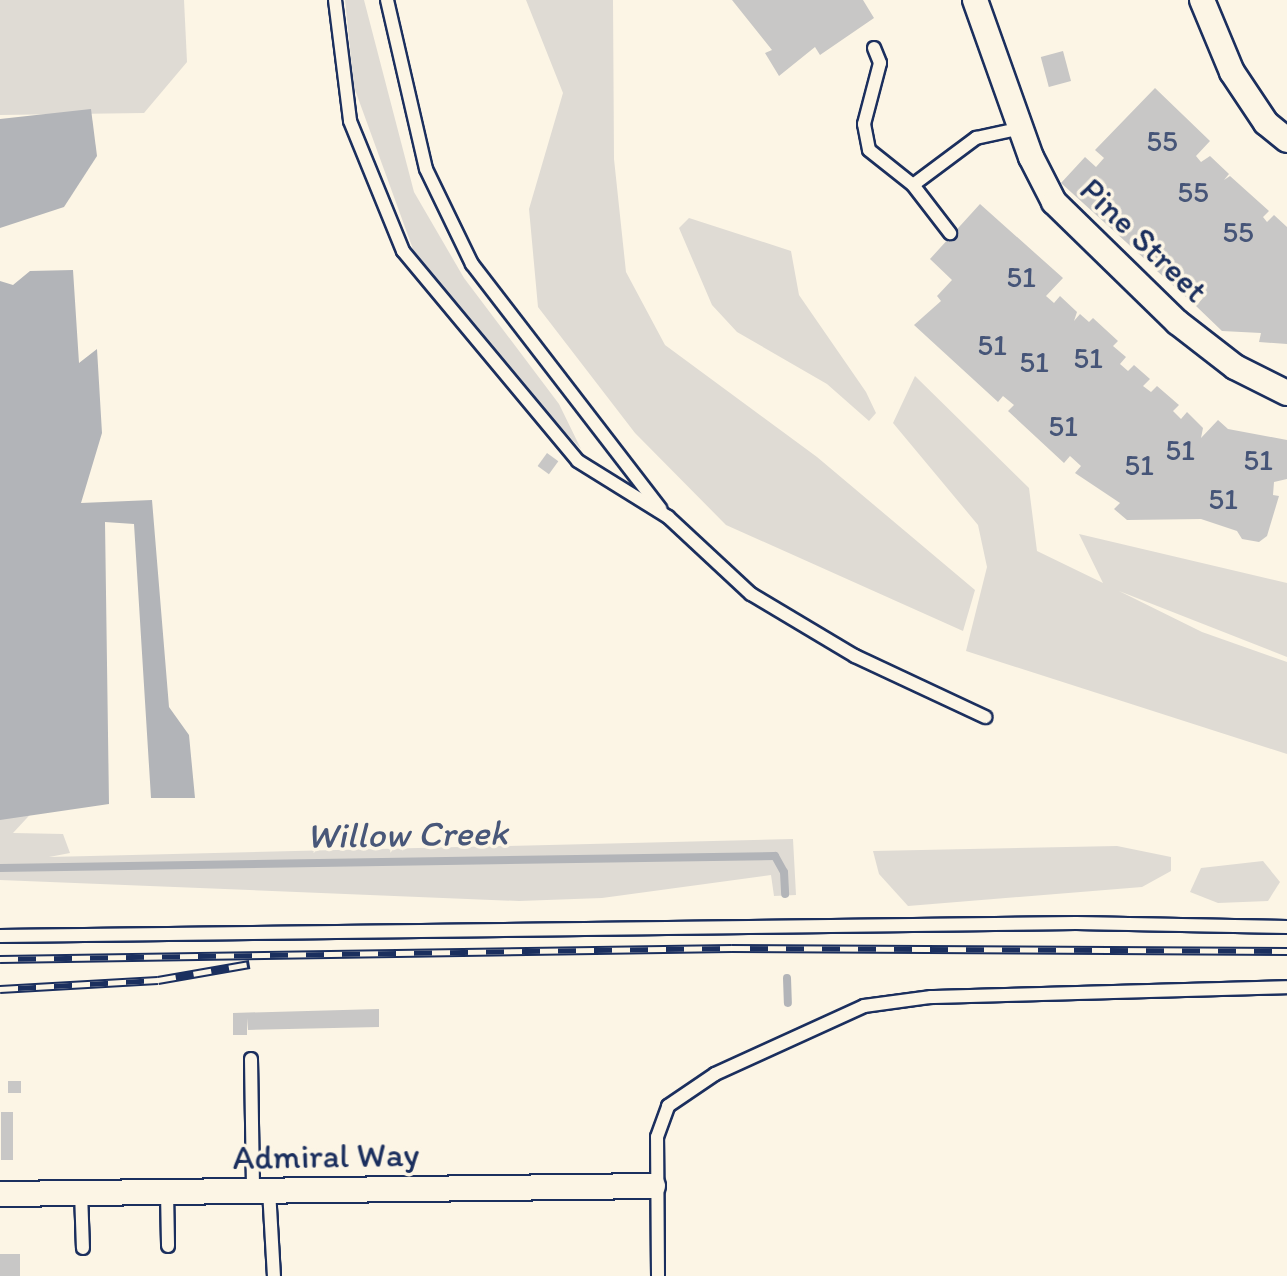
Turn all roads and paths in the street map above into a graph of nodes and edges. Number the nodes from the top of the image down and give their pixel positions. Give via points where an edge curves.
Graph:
1 (335, 0) edge
2 (387, 0) edge
3 (975, 0) edge
4 (1202, 0) edge
5 (874, 48) dead end
6 (1022, 128) junction
7 (1287, 140) edge
8 (913, 185) junction
9 (950, 233) dead end
10 (1287, 393) edge
11 (668, 517) junction
12 (985, 717) dead end
13 (1287, 927) edge
14 (0, 936) edge
15 (1287, 987) edge
16 (251, 1059) dead end
17 (653, 1186) junction
18 (261, 1190) junction
19 (81, 1192) junction
20 (167, 1192) junction
21 (0, 1194) edge
22 (168, 1246) dead end
23 (83, 1248) dead end
24 (274, 1276) edge
25 (658, 1276) edge

1 - 11 lane via 350,121 403,251 578,461
2 - 11 lane via 426,169 472,264 539,359
3 - 6 street, Pine Street
4 - 7 street via 1232,72 1266,123
5 - 8 lane via 880,63 864,124 869,150
6 - 8 lane via 976,138
6 - 10 street, Pine Street via 1054,202 1105,256 1235,367
8 - 9 lane
11 - 12 lane via 751,594 855,656
13 - 14 lane via 1044,924
15 - 17 lane via 931,997 864,1006 715,1074 668,1106 657,1137
16 - 18 lane
17 - 18 street, Admiral Way
17 - 25 lane
18 - 20 street, Admiral Way
18 - 24 lane
19 - 20 street, Admiral Way
19 - 21 street, Admiral Way
19 - 23 lane
20 - 22 lane

